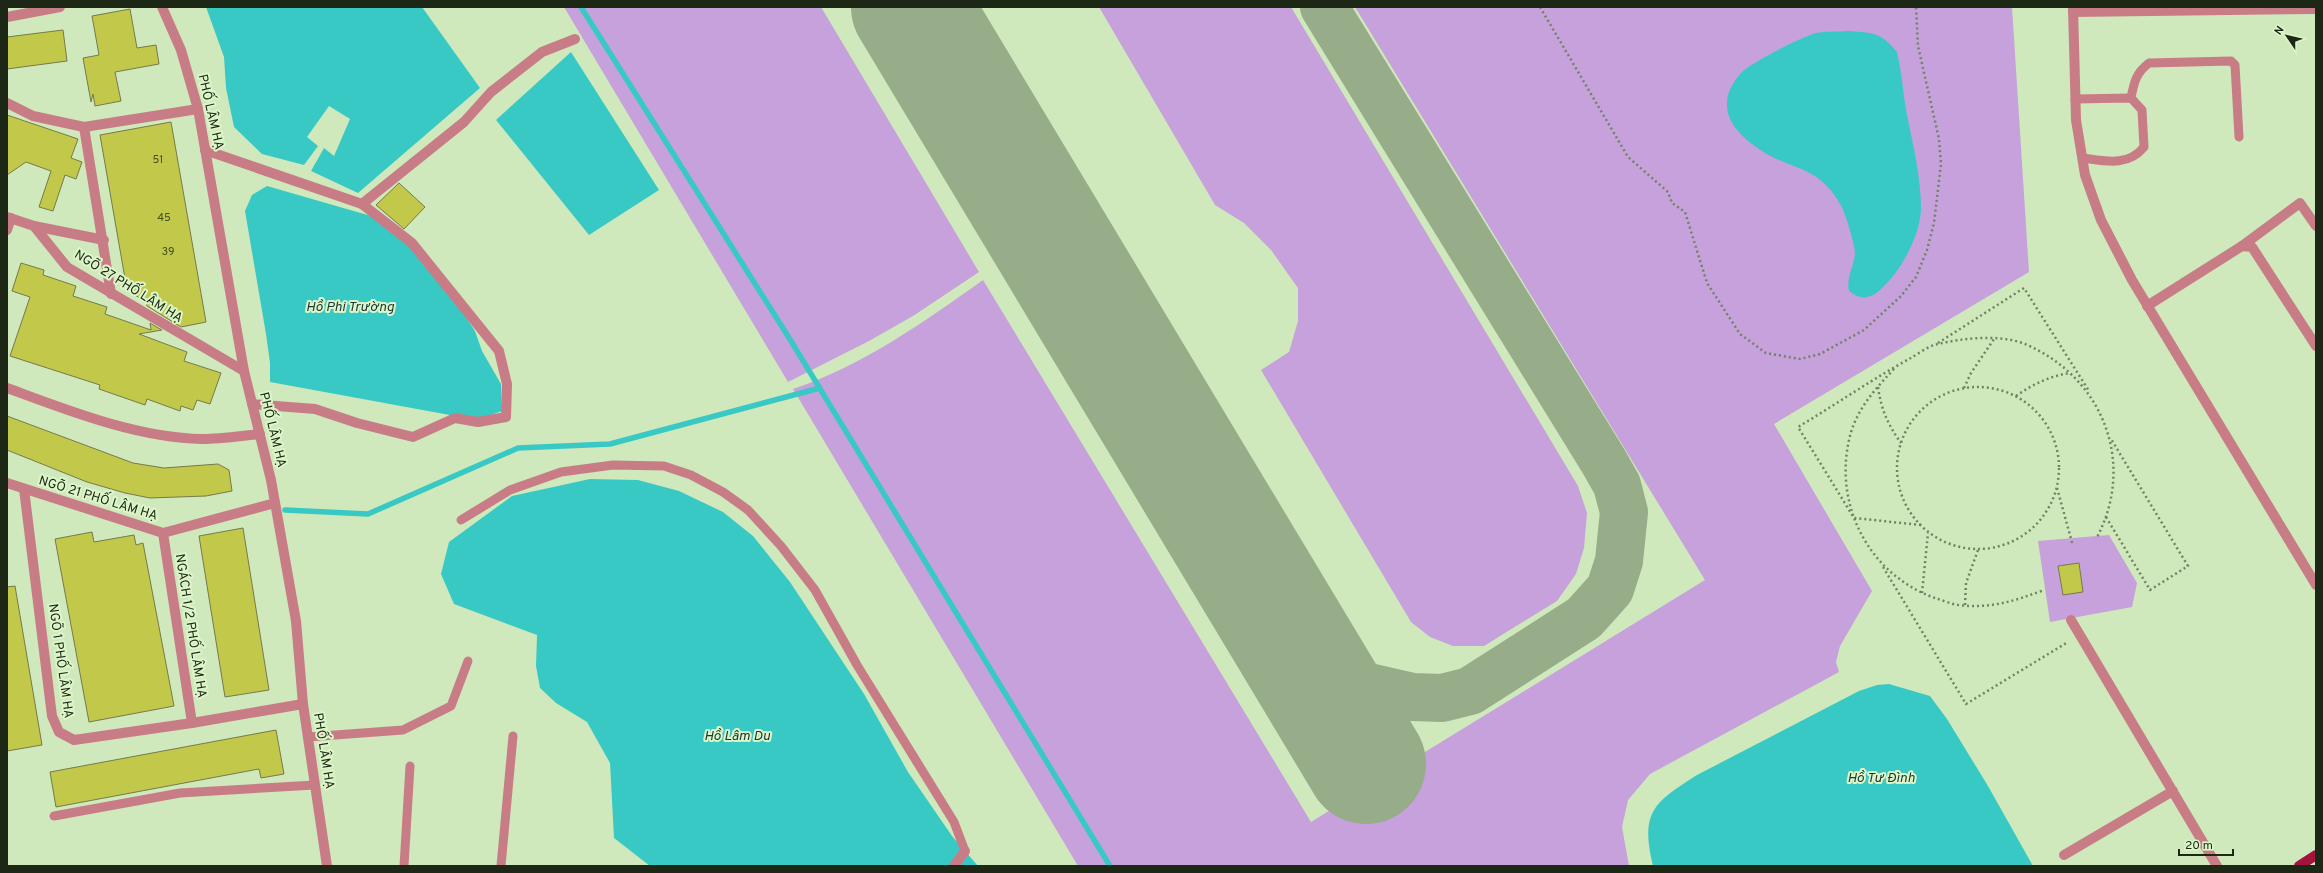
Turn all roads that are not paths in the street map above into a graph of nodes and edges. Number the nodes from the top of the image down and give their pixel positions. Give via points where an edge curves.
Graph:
1 (60, 7) edge
2 (162, 7) edge
3 (2195, 8) edge
4 (2316, 9) edge
5 (2073, 10) edge
6 (7, 17) edge
7 (575, 39) dead end
8 (2131, 98) junction
9 (2075, 99) junction
10 (7, 103) edge
11 (198, 109) junction
12 (84, 127) junction
13 (2239, 137) dead end
14 (205, 150) junction
15 (2083, 158) junction
16 (362, 204) junction
17 (9, 217) edge
18 (34, 226) junction
19 (2316, 226) edge
20 (7, 230) edge
21 (104, 240) junction
22 (2242, 246) junction
23 (112, 294) junction
24 (2147, 306) junction
25 (2316, 346) edge
26 (244, 371) junction
27 (7, 388) edge
28 (252, 404) junction
29 (260, 434) junction
30 (7, 483) edge
31 (24, 490) junction
32 (275, 503) junction
33 (461, 520) dead end
34 (163, 533) junction
35 (2313, 572) edge
36 (2316, 585) edge
37 (2071, 620) dead end
38 (468, 661) dead end
39 (303, 704) junction
40 (192, 723) junction
41 (513, 736) dead end
42 (308, 737) junction
43 (410, 766) dead end
44 (315, 785) junction
45 (2173, 791) junction
46 (54, 816) dead end
47 (965, 851) joint
48 (2064, 855) dead end
49 (2316, 855) edge
50 (327, 866) edge
51 (404, 866) edge
52 (501, 866) edge
53 (954, 866) edge
54 (2217, 866) edge
55 (2300, 866) edge

1 - 6 street
2 - 11 street, PHỐ LÂM HẠ via 181,50
3 - 4 street
3 - 5 street
5 - 9 street
7 - 16 street via 542,52 491,92 464,122
8 - 9 lane
8 - 13 lane via 2135,78 2149,63 2231,60 2235,65
8 - 15 lane via 2142,110 2144,147 2137,156 2125,160
9 - 15 street
10 - 12 street via 33,116
11 - 12 street
11 - 14 street, PHỐ LÂM HẠ
12 - 21 street
14 - 16 street
14 - 26 street, PHỐ LÂM HẠ
15 - 24 street via 2085,175 2101,220
16 - 28 street via 412,243 498,351 507,384 506,417 478,422 455,418 413,437 315,409
17 - 18 street
17 - 20 street
18 - 21 street
18 - 23 street, NGÕ 27 PHỐ LÂM HẠ via 68,267
19 - 22 street via 2300,203
21 - 23 street
22 - 24 street
22 - 25 street via 2252,247
23 - 26 street, NGÕ 27 PHỐ LÂM HẠ
24 - 35 street
26 - 28 street, PHỐ LÂM HẠ
27 - 29 street via 82,415 152,433 201,439
28 - 29 street, PHỐ LÂM HẠ
29 - 32 street, PHỐ LÂM HẠ
30 - 31 street, NGÕ 21 PHỐ LÂM HẠ
31 - 34 street, NGÕ 21 PHỐ LÂM HẠ
31 - 40 street, NGÕ 1 PHỐ LÂM HẠ via 52,716 59,732 74,740
32 - 34 street, NGÕ 21 PHỐ LÂM HẠ
32 - 39 street, PHỐ LÂM HẠ via 296,621
33 - 47 lane via 510,490 561,472 612,465 664,466 691,475 723,492 748,510 781,546 815,590 857,665 954,822
34 - 40 street, NGÁCH 1/2 PHỐ LÂM HẠ
35 - 36 street
37 - 45 street
38 - 42 lane via 451,706 403,730
39 - 40 street, NGÕ 1 PHỐ LÂM HẠ
39 - 42 street, PHỐ LÂM HẠ
41 - 52 lane
42 - 44 street, PHỐ LÂM HẠ
43 - 51 lane
44 - 46 lane via 180,793
44 - 50 street, PHỐ LÂM HẠ
45 - 48 street
45 - 54 street
47 - 53 street
49 - 55 main road

